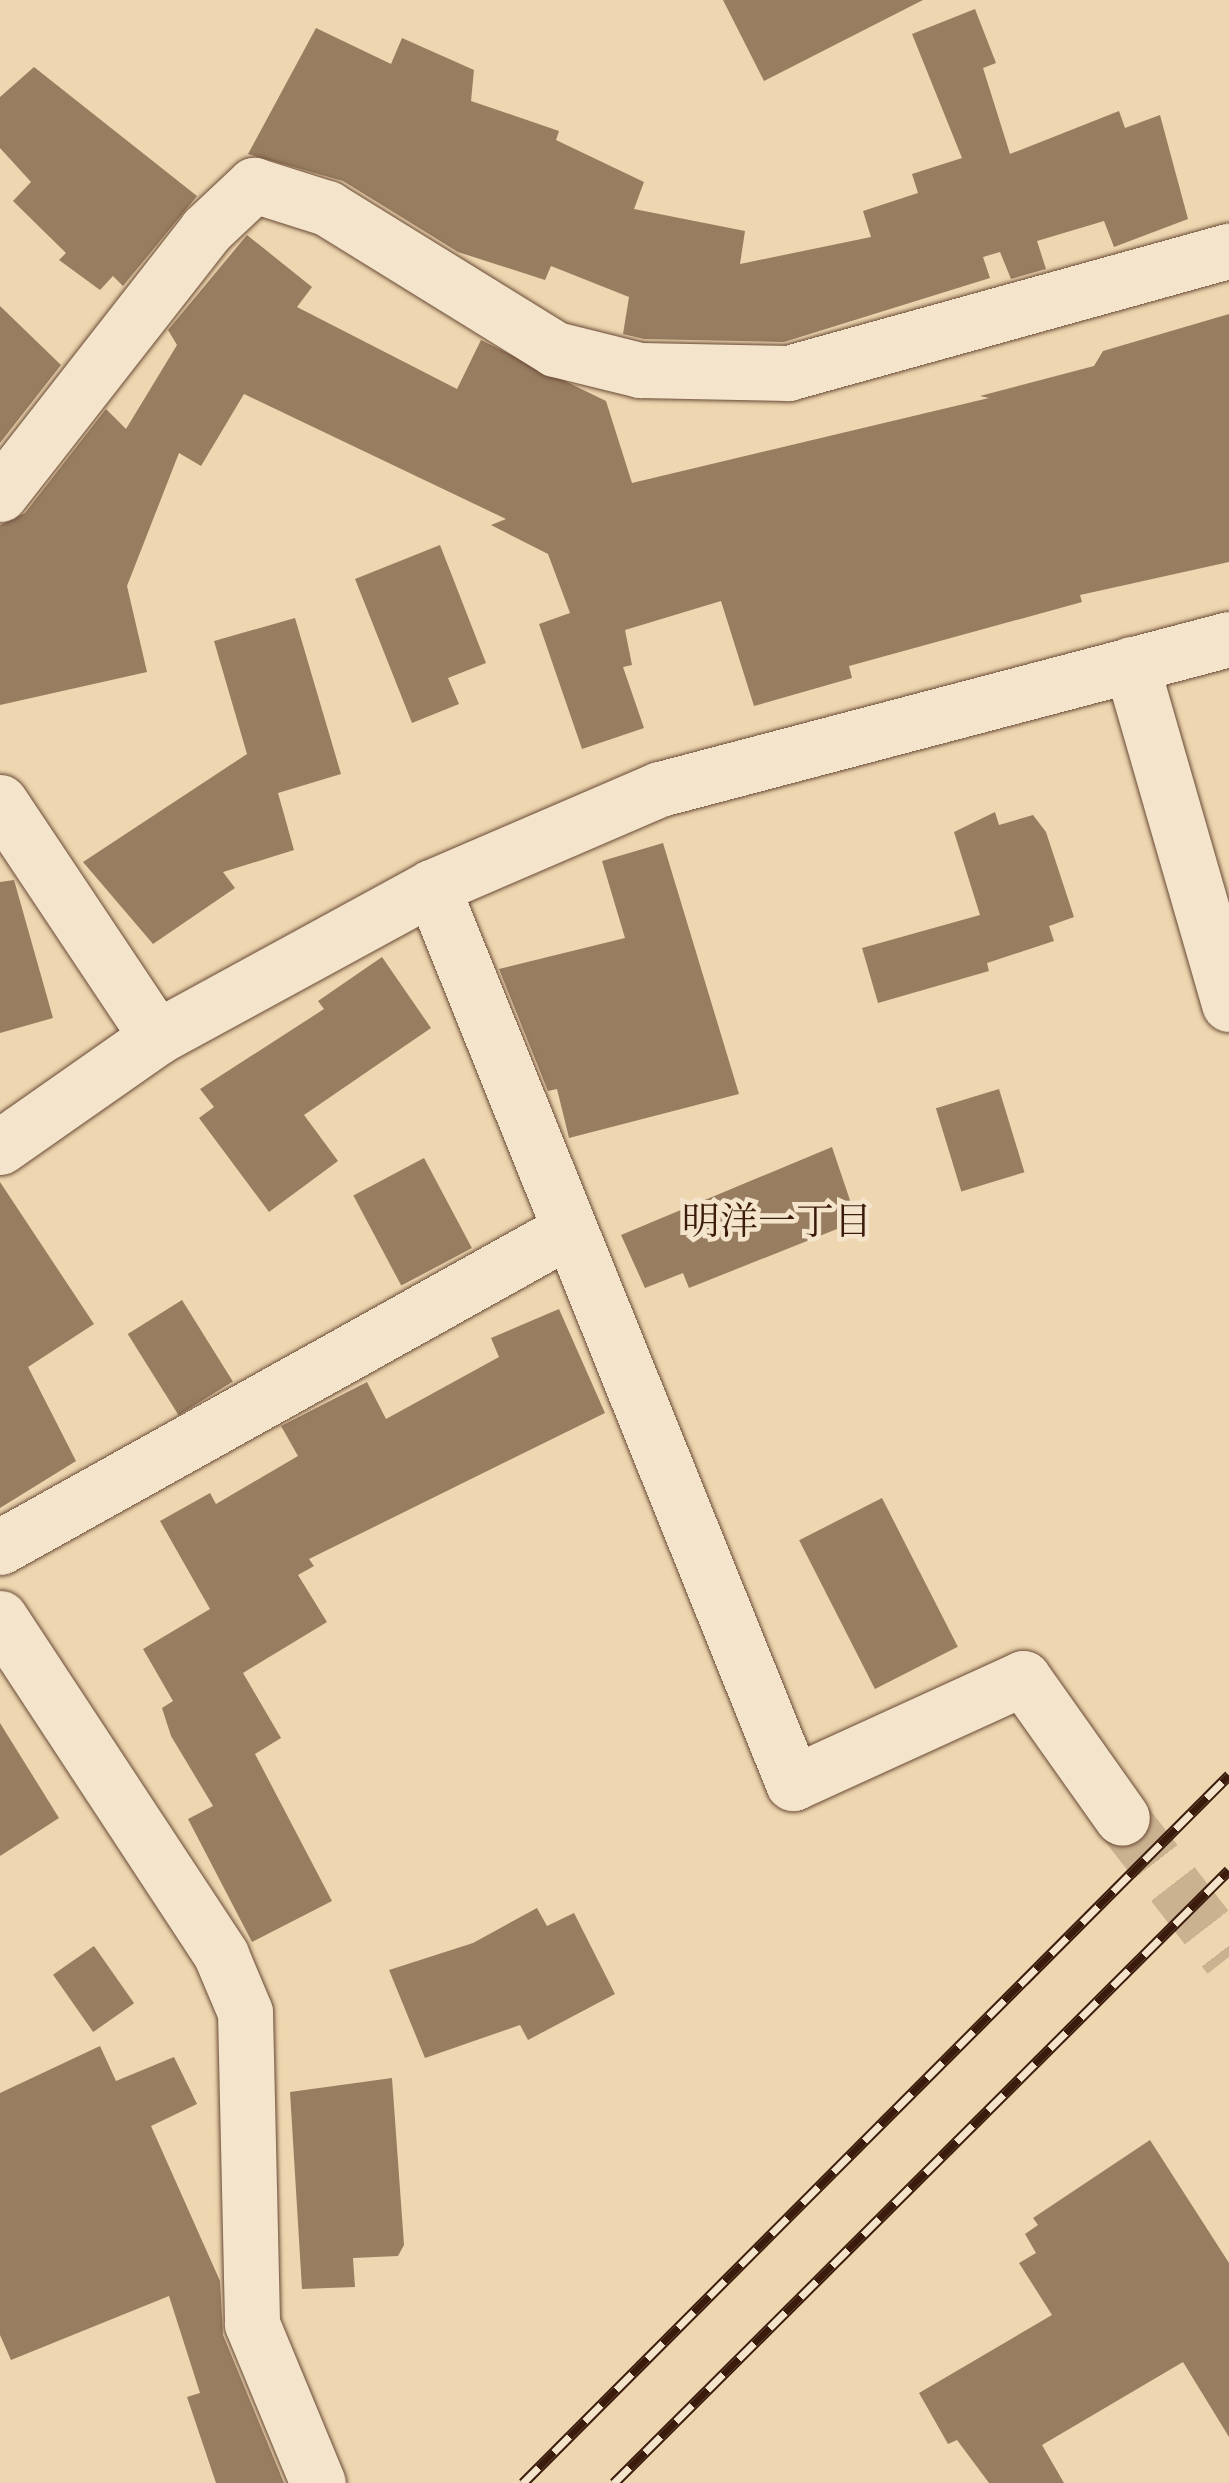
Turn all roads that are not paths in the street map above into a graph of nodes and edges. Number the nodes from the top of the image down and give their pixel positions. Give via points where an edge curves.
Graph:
1 (1229, 251) edge
2 (0, 494) edge
3 (1229, 639) edge
4 (1131, 664) junction
5 (0, 802) edge
6 (432, 887) junction
7 (1229, 1004) edge
8 (157, 1038) junction
9 (0, 1148) edge
10 (570, 1230) junction
11 (0, 1547) edge
12 (0, 1618) edge
13 (1122, 1818) tunnel mouth
14 (318, 2483) edge

1 - 2 street via 788,373 640,370 555,350 327,208 254,185 206,230
3 - 4 street
4 - 6 street via 660,789
4 - 7 street
5 - 8 street
6 - 8 street
6 - 10 street
8 - 9 street
10 - 11 street
10 - 13 street via 792,1783 1022,1678
12 - 14 street via 222,1955 245,2012 252,2324

